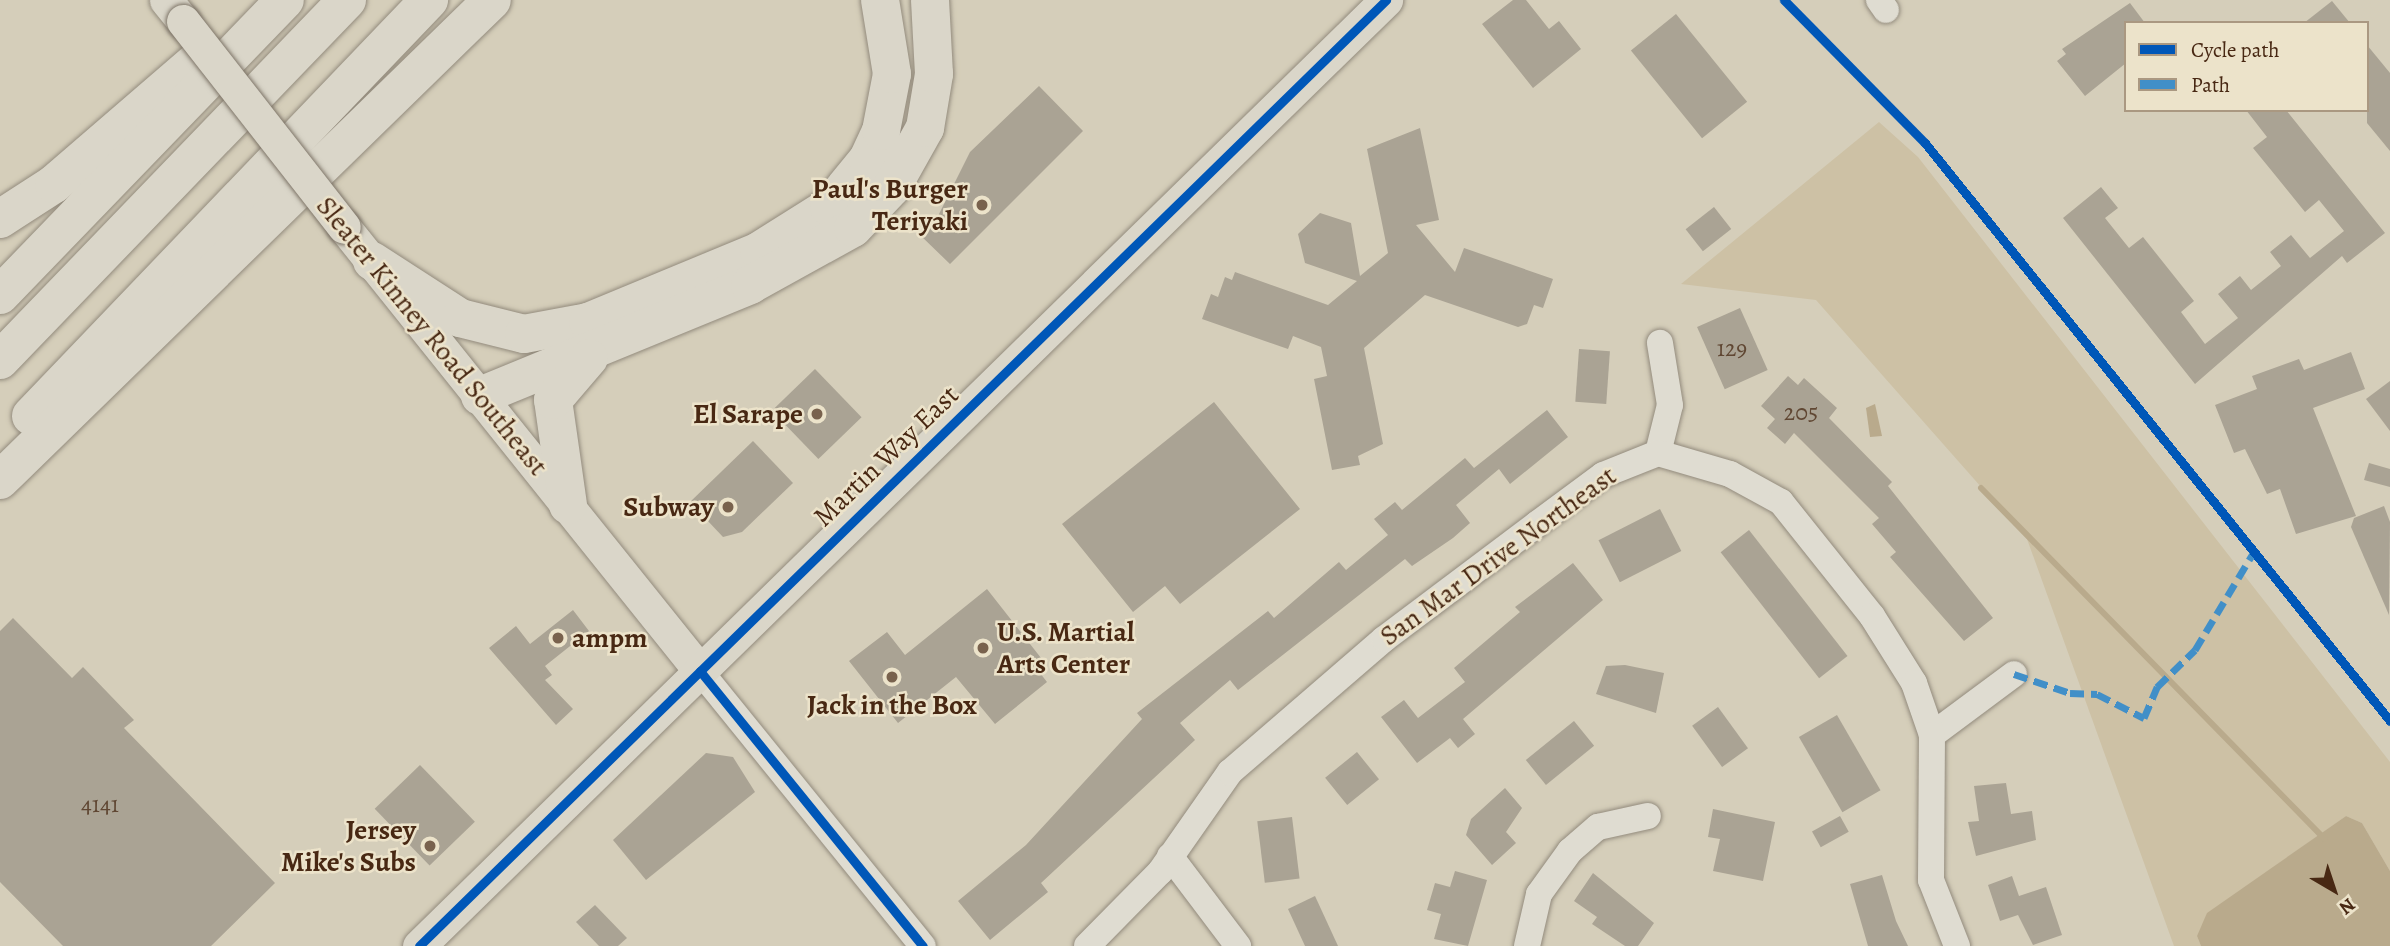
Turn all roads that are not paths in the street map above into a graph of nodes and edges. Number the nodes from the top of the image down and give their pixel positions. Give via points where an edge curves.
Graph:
1 (267, 0) edge
2 (285, 0) edge
3 (347, 0) edge
4 (429, 0) edge
5 (492, 0) edge
6 (880, 0) edge
7 (930, 0) edge
8 (1386, 0) edge
9 (174, 11) edge
10 (0, 219) edge
11 (372, 261) junction
12 (0, 295) edge
13 (1660, 343) dead end
14 (601, 349) junction
15 (0, 360) edge
16 (481, 396) junction
17 (0, 448) edge
18 (1658, 453) junction
19 (0, 480) edge
20 (568, 505) junction
21 (700, 671) junction
22 (2014, 674) dead end
23 (1932, 735) junction
24 (1648, 816) dead end
25 (1170, 856) junction
26 (419, 946) edge
27 (923, 946) edge
28 (1087, 946) edge
29 (1238, 946) edge
30 (1527, 946) edge
31 (1957, 946) edge

1 - 10 highway via 54,184
2 - 12 highway
3 - 15 highway
4 - 17 highway
5 - 19 highway
6 - 11 highway via 892,74 881,131 868,159 829,207 759,251 588,322 524,334 460,318
7 - 14 highway via 934,74 925,128 905,169 873,208 803,260
8 - 21 main road, Martin Way East
9 - 11 main road, Sleater Kinney Road Southeast, bridge
11 - 16 main road, Sleater Kinney Road Southeast
13 - 18 street via 1670,405
14 - 16 highway
14 - 20 highway via 567,376 553,400
16 - 20 main road, Sleater Kinney Road Southeast
18 - 23 street via 1730,474 1782,502 1872,616 1914,684
18 - 25 street, San Mar Drive Northeast via 1603,475 1384,639 1230,772
20 - 21 main road, Sleater Kinney Road Southeast
21 - 26 main road, Martin Way East
21 - 27 street
22 - 23 street
23 - 31 street via 1931,880
24 - 30 street via 1598,827 1570,851 1539,894
25 - 28 street, San Mar Drive Northeast
25 - 29 street

